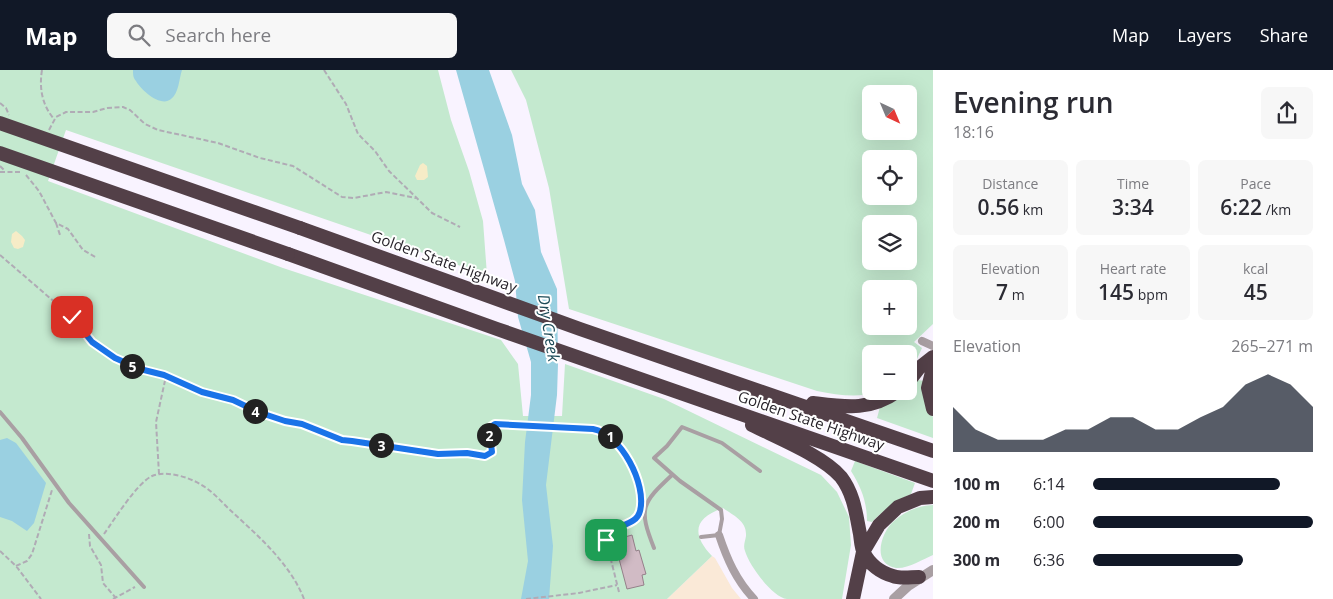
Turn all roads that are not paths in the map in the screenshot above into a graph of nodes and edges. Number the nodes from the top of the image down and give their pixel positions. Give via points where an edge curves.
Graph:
1 (0, 123) edge
2 (0, 153) edge
3 (922, 341) dead end
4 (933, 346) edge
5 (933, 357) edge
6 (933, 368) edge
7 (917, 371) edge
8 (782, 398) junction
9 (883, 400) edge
10 (705, 401) junction
11 (933, 409) edge
12 (0, 412) edge
13 (933, 451) edge
14 (760, 471) dead end
15 (672, 475) junction
16 (933, 481) edge
17 (933, 497) edge
18 (719, 535) junction
19 (701, 537) dead end
20 (654, 548) dead end
21 (863, 552) junction
22 (933, 570) edge
23 (919, 577) junction
24 (143, 586) road end
25 (754, 599) edge
26 (853, 599) edge
27 (894, 599) edge

1 - 8 highway, Golden State Highway, bridge
2 - 10 highway, Golden State Highway, bridge
3 - 4 street
5 - 7 highway
6 - 11 highway via 928,388
8 - 9 highway via 846,407 876,404
8 - 13 highway, Golden State Highway
10 - 16 highway, Golden State Highway
10 - 21 highway via 832,468 854,501
12 - 24 lane via 86,522
14 - 15 lane via 722,443 682,427 654,458
15 - 18 lane via 721,510
15 - 20 lane via 651,495 645,508 645,526
17 - 21 highway via 908,502 892,512 879,525
18 - 19 lane
18 - 25 street via 737,579
21 - 23 highway via 869,562 893,577
21 - 26 highway
22 - 23 street
23 - 27 street

